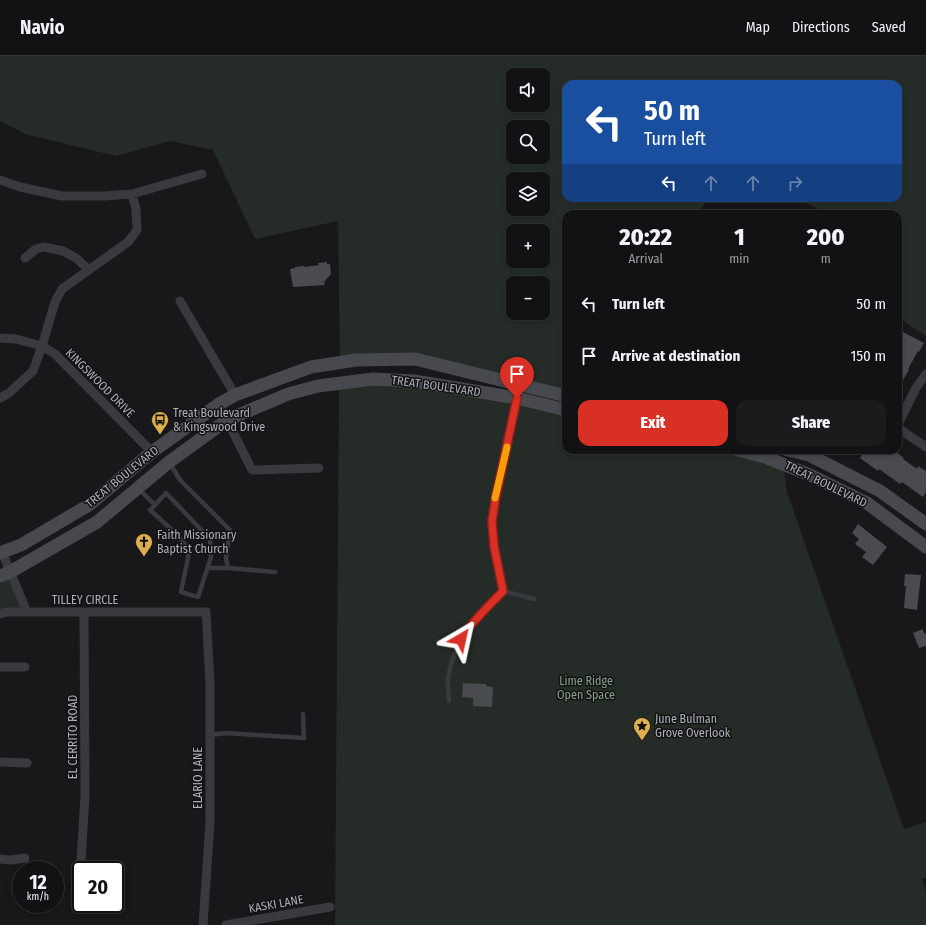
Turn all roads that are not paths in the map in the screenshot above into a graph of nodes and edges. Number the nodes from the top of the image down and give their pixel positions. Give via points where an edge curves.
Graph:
1 (202, 174) dead end
2 (0, 180) edge
3 (132, 194) junction
4 (25, 258) dead end
5 (89, 270) junction
6 (180, 301) dead end
7 (0, 338) edge
8 (42, 346) junction
9 (926, 374) edge
10 (235, 395) junction
11 (562, 395) edge
12 (0, 398) edge
13 (517, 398) junction
14 (562, 409) edge
15 (902, 416) edge
16 (225, 422) junction
17 (902, 431) edge
18 (926, 447) edge
19 (152, 452) junction
20 (756, 454) edge
21 (805, 454) edge
22 (169, 462) junction
23 (319, 468) dead end
24 (138, 487) junction
25 (155, 505) junction
26 (110, 511) junction
27 (926, 524) edge
28 (926, 547) edge
29 (1, 553) edge
30 (208, 568) junction
31 (228, 568) junction
32 (275, 572) dead end
33 (5, 574) edge
34 (503, 591) junction
35 (534, 599) dead end
36 (28, 612) junction
37 (84, 612) junction
38 (206, 612) joint
39 (0, 614) edge
40 (0, 667) edge
41 (25, 667) dead end
42 (449, 701) dead end
43 (303, 714) dead end
44 (210, 735) junction
45 (0, 762) edge
46 (27, 763) dead end
47 (25, 858) dead end
48 (0, 859) edge
49 (81, 861) edge
50 (330, 907) dead end
51 (203, 925) edge
52 (226, 925) edge

1 - 3 street
2 - 3 street via 62,196
3 - 5 street via 137,230 128,242
4 - 5 street via 36,249 63,250
5 - 8 street via 62,289 54,302
6 - 10 street
7 - 8 street, KINGSWOOD DRIVE via 16,339
8 - 12 street via 33,371
8 - 19 street, KINGSWOOD DRIVE via 64,362
9 - 15 street
10 - 11 main road, TREAT BOULEVARD via 311,367 356,360 415,359
10 - 19 main road, TREAT BOULEVARD
13 - 14 main road, TREAT BOULEVARD
13 - 16 main road, TREAT BOULEVARD via 414,381 373,379 318,386 288,394
13 - 34 lane via 492,521
16 - 19 main road via 197,430 159,455
16 - 22 main road, TREAT BOULEVARD
16 - 23 street via 252,470
17 - 18 street
19 - 26 main road via 147,470 119,494
19 - 29 main road, TREAT BOULEVARD via 89,505 21,545
20 - 28 main road, TREAT BOULEVARD via 810,474 867,503
21 - 27 main road, TREAT BOULEVARD via 880,492
22 - 24 main road, TREAT BOULEVARD
22 - 31 lane via 180,480 230,530 226,558
24 - 25 lane
24 - 26 main road, TREAT BOULEVARD
25 - 30 lane via 166,493 210,539 211,557
25 - 30 lane via 150,510 184,543 189,552 181,592 198,597
26 - 33 main road, TREAT BOULEVARD via 97,522
29 - 33 street
30 - 31 lane
31 - 32 lane
33 - 36 street
34 - 35 lane
34 - 42 lane via 473,622 461,639 453,657 448,680
36 - 37 street, TILLEY CIRCLE
36 - 39 street, TILLEY CIRCLE
37 - 38 street, TILLEY CIRCLE
37 - 49 street, EL CERRITO ROAD via 85,796
38 - 44 street, ELARIO LANE
40 - 41 street
43 - 44 lane via 304,738 227,733
44 - 51 street, ELARIO LANE via 210,822
45 - 46 street
47 - 48 street
50 - 52 street, KASKI LANE

